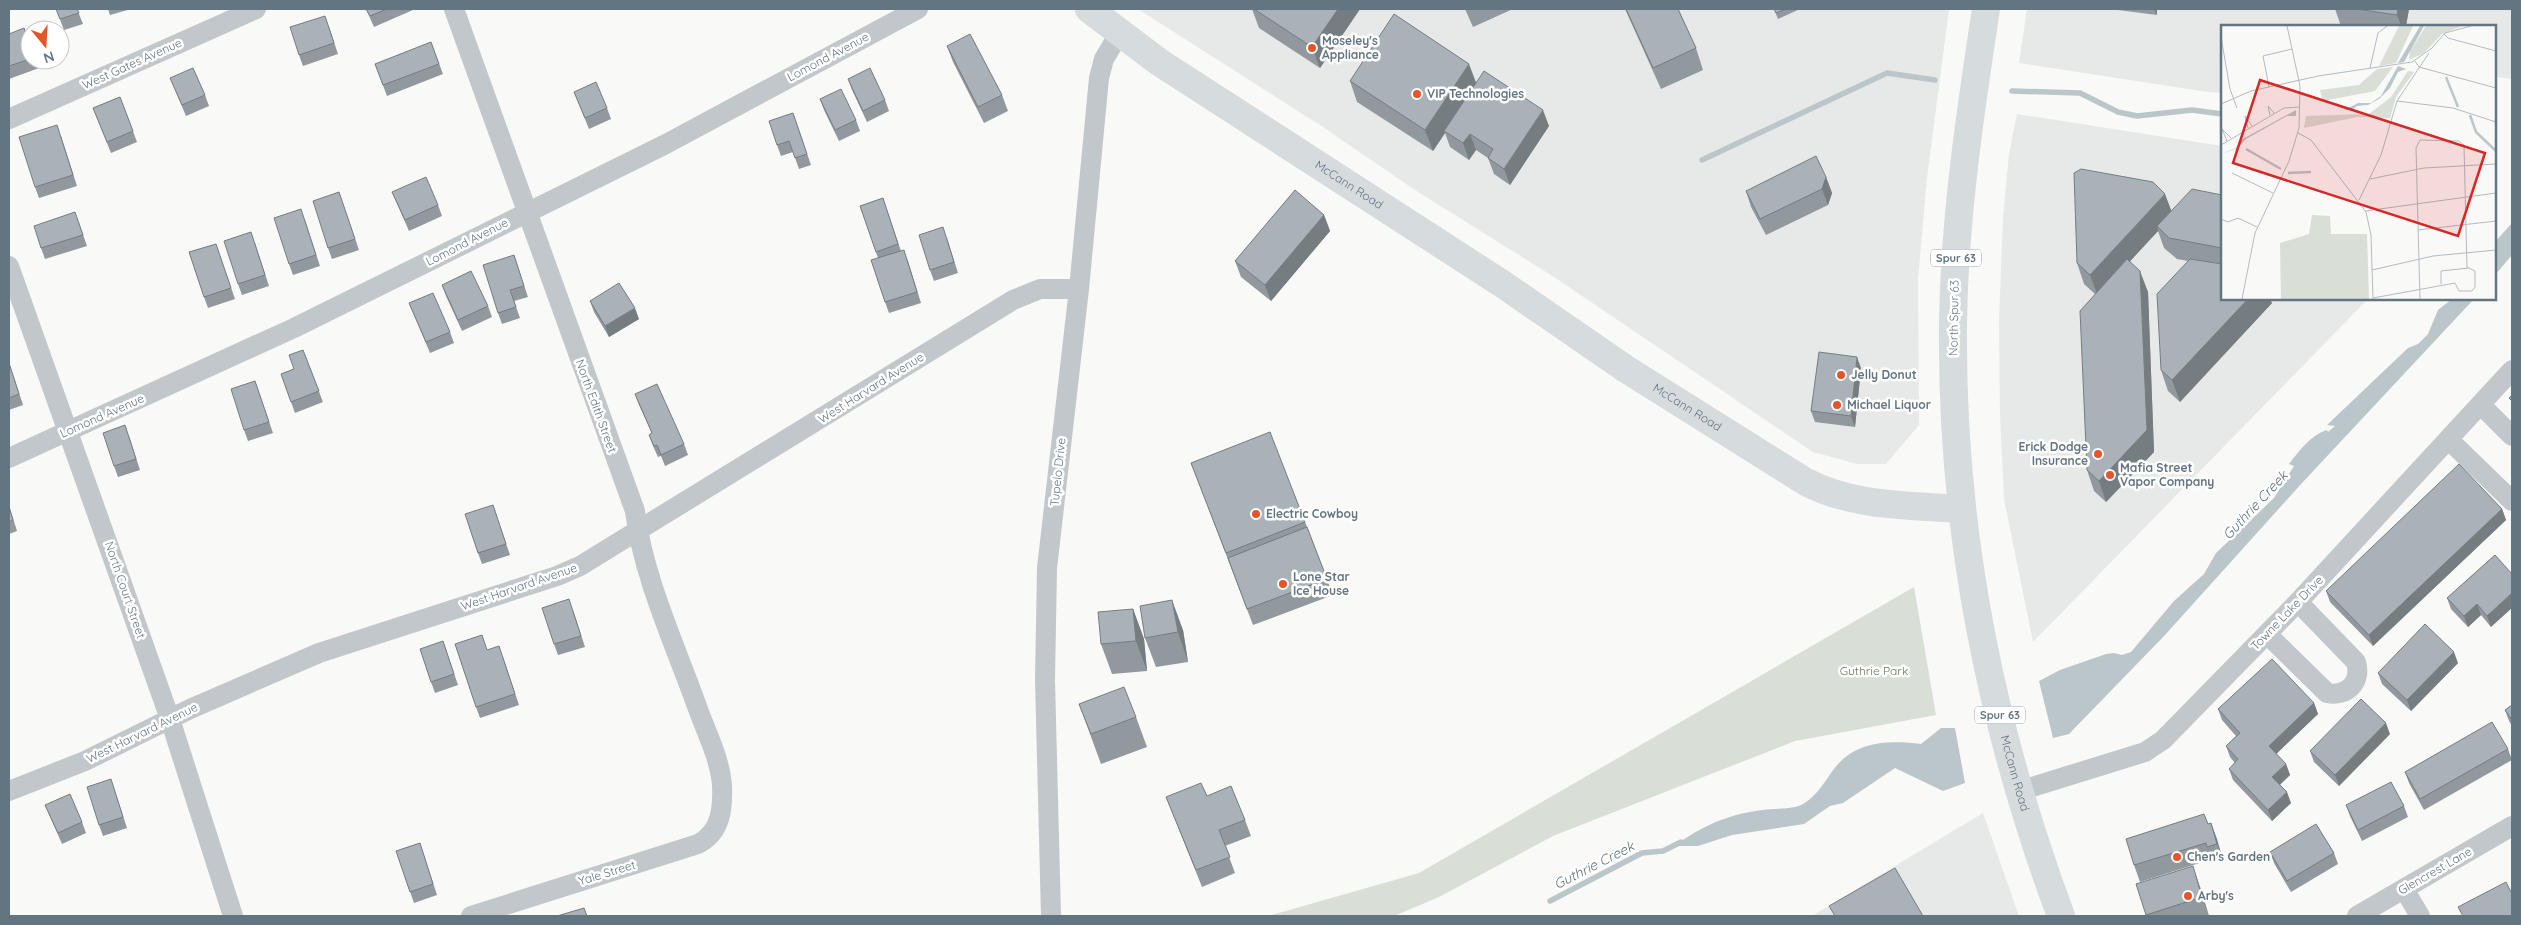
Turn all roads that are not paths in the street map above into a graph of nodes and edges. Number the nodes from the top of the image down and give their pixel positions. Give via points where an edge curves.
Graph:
1 (256, 9) edge
2 (454, 9) edge
3 (918, 9) edge
4 (1089, 9) edge
5 (1986, 9) edge
6 (1119, 34) junction
7 (9, 118) edge
8 (526, 212) junction
9 (9, 266) edge
10 (1079, 289) junction
11 (2512, 370) edge
12 (2480, 405) junction
13 (69, 431) junction
14 (2512, 436) edge
15 (2449, 440) junction
16 (9, 458) edge
17 (2512, 501) edge
18 (1962, 509) junction
19 (637, 531) junction
20 (2298, 602) junction
21 (2267, 634) junction
22 (170, 719) junction
23 (9, 791) edge
24 (2019, 791) junction
25 (722, 806) joint
26 (2512, 826) edge
27 (2404, 889) junction
28 (233, 916) edge
29 (471, 916) edge
30 (1051, 916) edge
31 (2060, 916) edge
32 (2357, 916) edge
33 (2420, 916) edge

1 - 7 street, West Gates Avenue
2 - 8 street, North Edith Street
3 - 8 street, Lomond Avenue via 678,138
4 - 6 street, McCann Road
5 - 18 street, North Spur 63 / Spur 63 via 1963,166 1955,278 1954,403
6 - 10 street, Tupelo Drive via 1104,59 1099,78
6 - 18 street, McCann Road via 1626,369 1806,482 1854,500
8 - 13 street, Lomond Avenue via 294,328
8 - 19 street, North Edith Street via 635,511
9 - 13 street, North Court Street
10 - 19 street, West Harvard Avenue via 1040,288 1013,300
10 - 30 street, Tupelo Drive via 1047,568 1045,671
11 - 12 street, Towne Lake Drive
12 - 14 street
12 - 15 street, Towne Lake Drive
13 - 16 street, Lomond Avenue
13 - 22 street, North Court Street
15 - 17 street
15 - 20 street, Towne Lake Drive
18 - 24 street, McCann Road / Spur 63 via 1988,670
19 - 22 street, West Harvard Avenue via 568,572 319,654
19 - 25 street, North Edith Street via 640,548 717,762 722,783
20 - 21 street, Towne Lake Drive
20 - 21 street via 2356,662 2359,671 2352,686 2345,692 2327,693
21 - 24 street, Towne Lake Drive via 2174,729 2145,752
22 - 23 street, West Harvard Avenue via 85,761
22 - 28 street, North Court Street
24 - 31 street, McCann Road / Spur 63
25 - 29 street, Yale Street via 715,830 698,844
26 - 27 street, Glencrest Lane
27 - 32 street, Glencrest Lane
27 - 33 street

